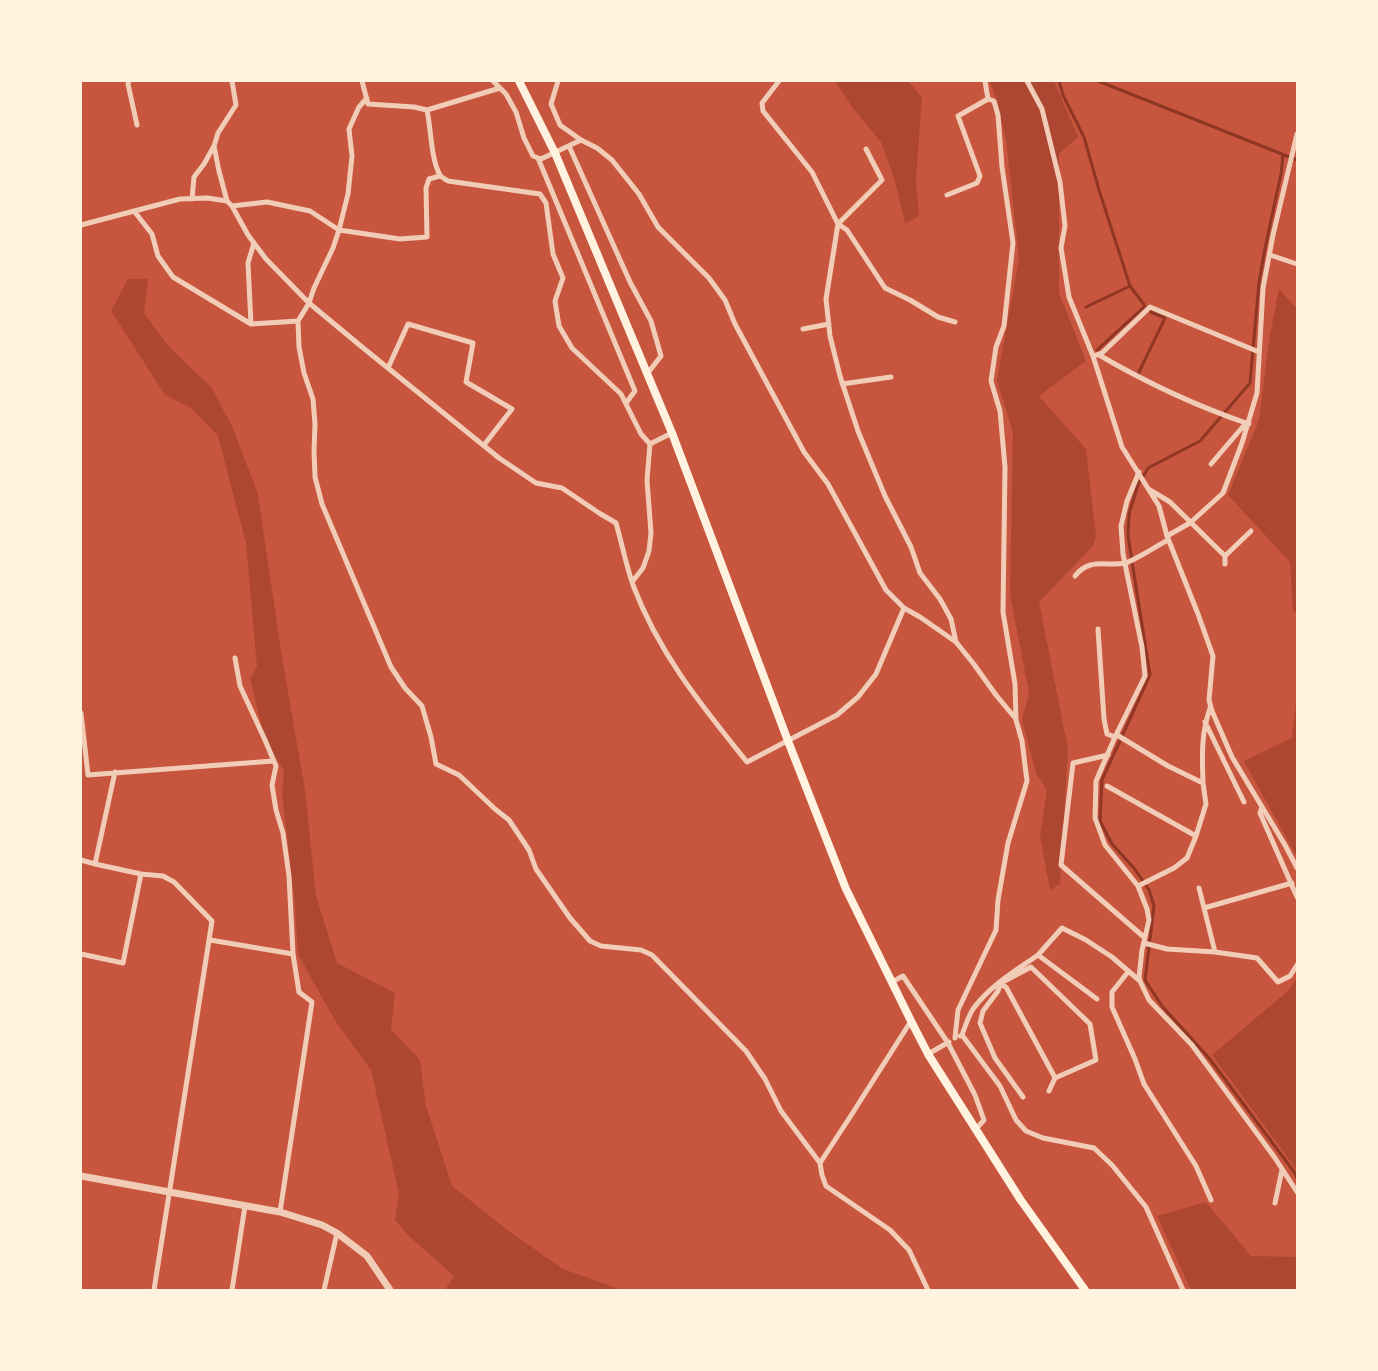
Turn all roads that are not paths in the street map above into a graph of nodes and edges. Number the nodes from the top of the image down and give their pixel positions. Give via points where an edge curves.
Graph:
1 (129, 81) edge
2 (232, 81) edge
3 (362, 81) edge
4 (493, 81) edge
5 (519, 81) edge
6 (558, 81) edge
7 (779, 81) edge
8 (985, 81) edge
9 (1027, 81) edge
10 (500, 88) junction
11 (367, 98) junction
12 (988, 99) junction
13 (427, 110) junction
14 (137, 125) dead end
15 (1297, 134) edge
16 (581, 140) junction
17 (214, 146) junction
18 (569, 146) junction
19 (866, 149) dead end
20 (555, 153) junction
21 (538, 158) junction
22 (440, 176) junction
23 (947, 195) dead end
24 (192, 199) junction
25 (230, 204) junction
26 (134, 211) junction
27 (838, 224) junction
28 (81, 225) edge
29 (339, 230) junction
30 (254, 243) junction
31 (1270, 255) junction
32 (1297, 264) edge
33 (309, 303) junction
34 (298, 321) junction
35 (955, 322) dead end
36 (251, 324) junction
37 (829, 324) junction
38 (803, 329) dead end
39 (1259, 352) junction
40 (1096, 356) junction
41 (388, 368) junction
42 (647, 374) junction
43 (891, 377) dead end
44 (842, 384) junction
45 (626, 403) junction
46 (1247, 423) junction
47 (672, 433) junction
48 (650, 444) junction
49 (484, 446) junction
50 (1211, 464) dead end
51 (1140, 473) junction
52 (1148, 487) junction
53 (1190, 523) junction
54 (1251, 531) dead end
55 (1168, 538) junction
56 (1225, 556) junction
57 (1126, 562) junction
58 (1225, 564) dead end
59 (1075, 576) dead end
60 (632, 582) junction
61 (904, 608) junction
62 (1098, 629) dead end
63 (956, 642) junction
64 (235, 658) dead end
65 (1211, 706) junction
66 (81, 713) edge
67 (1016, 720) junction
68 (1205, 722) junction
69 (1116, 736) junction
70 (788, 741) junction
71 (1108, 755) junction
72 (273, 761) junction
73 (115, 772) junction
74 (1203, 783) junction
75 (1107, 786) dead end
76 (1244, 802) dead end
77 (1262, 807) junction
78 (1196, 836) junction
79 (81, 860) edge
80 (95, 864) junction
81 (1297, 868) edge
82 (141, 874) junction
83 (1292, 883) junction
84 (1139, 886) junction
85 (1199, 888) dead end
86 (1297, 897) edge
87 (1204, 908) junction
88 (210, 940) junction
89 (1144, 942) junction
90 (1215, 952) junction
91 (81, 954) edge
92 (293, 954) junction
93 (1038, 955) junction
94 (1297, 965) edge
95 (1128, 972) junction
96 (1140, 981) junction
97 (891, 982) junction
98 (1000, 983) junction
99 (1097, 999) dead end
100 (911, 1022) junction
101 (962, 1035) junction
102 (955, 1038) junction
103 (946, 1044) junction
104 (930, 1053) junction
105 (1055, 1078) junction
106 (1049, 1090) dead end
107 (1023, 1097) dead end
108 (976, 1129) junction
109 (820, 1163) junction
110 (1282, 1170) junction
111 (81, 1176) edge
112 (1297, 1192) edge
113 (170, 1193) junction
114 (1211, 1200) dead end
115 (1275, 1203) dead end
116 (244, 1206) junction
117 (280, 1212) junction
118 (337, 1233) junction
119 (154, 1290) edge
120 (232, 1290) edge
121 (324, 1290) edge
122 (390, 1290) edge
123 (928, 1290) edge
124 (1085, 1290) edge
125 (1183, 1290) edge

1 - 14 street
2 - 17 street via 236,105
3 - 11 street
4 - 10 street
5 - 20 main road
6 - 16 street via 551,104 560,125
7 - 27 street via 762,103 763,111 812,172
8 - 12 street
9 - 40 street via 1042,109 1060,182 1065,226 1061,248 1069,297
10 - 13 street
10 - 21 street via 516,112 533,156
11 - 13 street via 368,104
11 - 29 street via 348,129 352,156
12 - 23 street via 958,116 980,176 977,183
12 - 67 street via 994,100 998,115 1013,243 1004,326 991,381 1000,411 1005,467 1003,612 1015,684
13 - 22 street
15 - 31 street
16 - 18 street
16 - 61 street via 612,160 639,194 658,227 709,278 725,300 804,452 828,484 886,590
17 - 24 street via 194,177
17 - 25 street
18 - 20 street
18 - 42 street via 651,321 660,356
19 - 27 street via 882,180
20 - 21 street
20 - 42 main road
21 - 45 street via 635,391
22 - 29 street via 429,179 426,188 427,237 400,239
22 - 45 street via 447,181 540,194 546,203 553,254 563,278 555,301 559,326 572,348
24 - 25 street
24 - 26 street
25 - 29 street via 267,202 310,211
25 - 30 street
26 - 28 street
26 - 36 street via 152,234 158,256 173,277
27 - 35 street via 847,230 885,288
27 - 37 street via 826,299
29 - 33 street
30 - 33 street
30 - 36 street via 248,263
31 - 32 street
31 - 39 street via 1263,288
33 - 34 street
33 - 41 street
34 - 36 street
34 - 109 street via 304,373 313,399 315,477 322,504 392,667 422,706 436,764 459,776 509,820 529,850 536,869 590,941 652,955 746,1051 780,1111
37 - 38 street
37 - 44 street
39 - 40 street via 1150,307
39 - 46 street via 1257,393
40 - 46 street via 1216,413
40 - 51 street via 1122,447
41 - 49 street
41 - 49 street via 408,324 472,343 466,382 512,409
42 - 47 main road
43 - 44 street
44 - 63 street via 885,496 920,573 951,619
45 - 48 street
46 - 50 street
46 - 53 street via 1223,493
47 - 48 street
47 - 70 main road
48 - 60 street via 649,551
49 - 60 street via 536,483 562,488 616,523
51 - 52 street
51 - 57 street via 1121,526
52 - 53 street
52 - 55 street via 1159,506
53 - 55 street
53 - 56 street
54 - 56 street
55 - 57 street
55 - 65 street via 1213,656
56 - 58 street
57 - 59 street via 1097,563
57 - 69 street via 1145,676
60 - 70 street via 660,644 694,696 747,762
61 - 63 street
61 - 70 street via 876,674 858,697 837,715
62 - 69 street via 1104,719 1107,734
63 - 67 street
64 - 72 street via 240,686
65 - 68 street
65 - 77 street via 1232,757
66 - 73 street via 88,775
67 - 102 street via 1028,781 1008,843 996,930 958,1010
68 - 74 street
68 - 76 street
69 - 71 street
69 - 74 street
70 - 97 main road via 846,889
71 - 84 street via 1096,782 1095,818 1105,845
71 - 89 street via 1073,763 1061,865
72 - 73 street
72 - 92 street via 276,766 272,785 289,876
73 - 80 street
74 - 78 street via 1206,804
75 - 78 street
77 - 81 street
77 - 83 street via 1260,813
78 - 84 street via 1187,858
79 - 80 street
80 - 82 street
82 - 88 street via 163,876 174,882 212,921
82 - 91 street via 123,963
83 - 86 street
83 - 87 street
84 - 89 street via 1149,920
85 - 87 street
87 - 90 street
88 - 92 street
88 - 113 street
89 - 90 street via 1167,949
89 - 96 street
90 - 94 street via 1257,958 1278,982 1290,976
92 - 117 street via 299,992 312,1002
93 - 95 street via 1062,928 1112,957
93 - 98 street
93 - 99 street
95 - 96 street
95 - 114 street via 1112,992 1112,1006 1144,1084 1196,1166
96 - 110 street via 1149,1000 1192,1046
97 - 100 main road
97 - 103 street via 903,976
98 - 101 street via 972,1010
98 - 105 street via 1006,987
98 - 105 street via 1031,967 1090,1024 1096,1060
98 - 107 street via 980,1023 995,1058
100 - 104 main road
100 - 109 street
101 - 102 street
101 - 125 street via 1000,1086 1016,1120 1026,1131 1095,1148 1112,1165 1146,1207
102 - 103 street
103 - 104 street
103 - 108 street via 975,1095 984,1120
104 - 108 main road
105 - 106 street
108 - 124 main road
109 - 123 street via 826,1186 890,1230 909,1250
110 - 112 street
110 - 115 street
111 - 113 street
113 - 116 street
113 - 119 street
116 - 117 street
116 - 120 street
117 - 118 street
118 - 121 street
118 - 122 street via 367,1257

